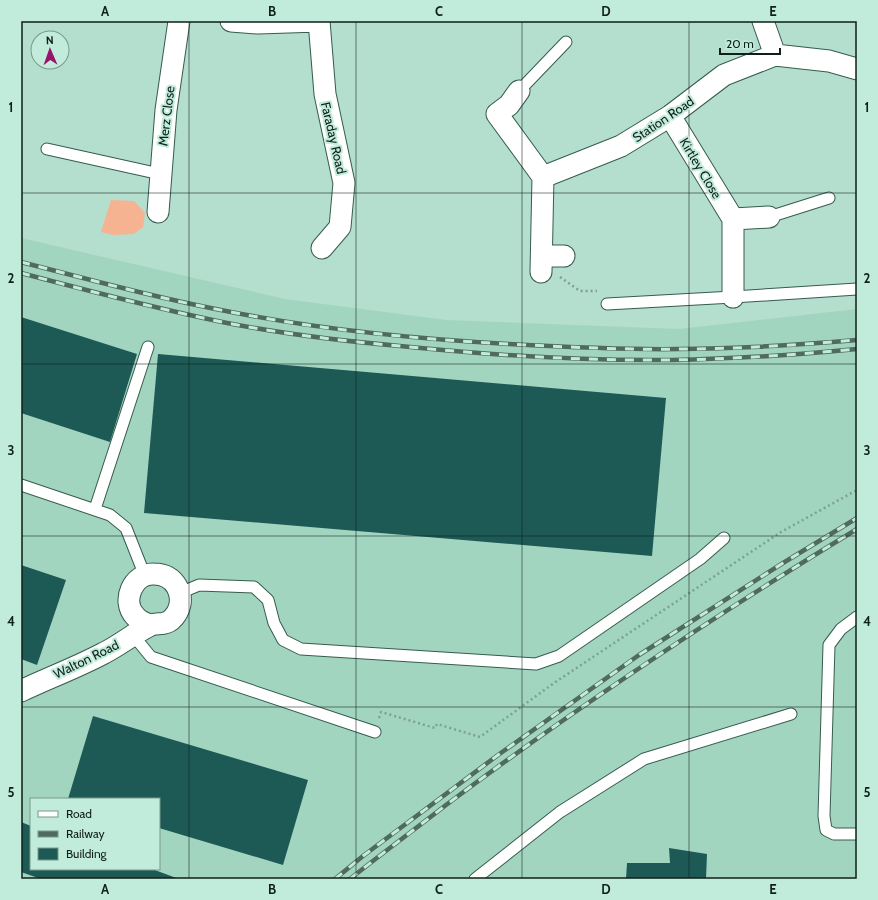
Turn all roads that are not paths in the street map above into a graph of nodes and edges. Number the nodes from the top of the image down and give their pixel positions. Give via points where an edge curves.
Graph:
1 (179, 21) edge
2 (231, 21) edge
3 (319, 21) edge
4 (762, 21) edge
5 (566, 42) dead end
6 (774, 55) junction
7 (857, 69) edge
8 (519, 91) joint
9 (670, 116) junction
10 (47, 149) dead end
11 (160, 174) junction
12 (542, 177) junction
13 (829, 198) dead end
14 (158, 212) dead end
15 (769, 217) joint
16 (732, 219) junction
17 (322, 248) dead end
18 (564, 256) dead end
19 (857, 288) edge
20 (733, 298) junction
21 (607, 304) road end
22 (148, 348) dead end
23 (21, 485) edge
24 (95, 509) junction
25 (724, 538) dead end
26 (145, 576) junction
27 (180, 593) junction
28 (857, 617) edge
29 (142, 630) junction
30 (21, 691) edge
31 (791, 714) dead end
32 (375, 732) dead end
33 (857, 834) edge
34 (475, 879) edge

1 - 11 street, Merz Close
2 - 3 street
3 - 17 street, Faraday Road via 325,94 344,183 340,227
4 - 6 street
5 - 8 lane
6 - 7 street, Station Road via 829,61
6 - 9 street, Station Road via 724,75
8 - 12 street via 498,114
9 - 12 street, Station Road via 621,146
9 - 16 street, Kirtley Close
10 - 11 lane
11 - 14 street, Merz Close
12 - 18 street via 542,264
13 - 15 lane
15 - 16 street
16 - 20 street
19 - 20 lane
20 - 21 lane
22 - 24 lane
23 - 24 lane
24 - 26 lane via 110,515 126,528
25 - 27 lane via 700,559 559,656 536,664 301,649 283,640 274,623 268,600 254,587 199,585
26 - 27 street via 166,576 174,581
26 - 29 street via 132,587 129,603 135,616 142,622
27 - 29 street, Walton Road via 181,602 177,614 171,620
28 - 33 lane via 841,629 829,645 824,816 826,830 834,834
29 - 30 street, Walton Road via 104,653
29 - 32 lane via 151,657
31 - 34 lane via 644,759 560,812

